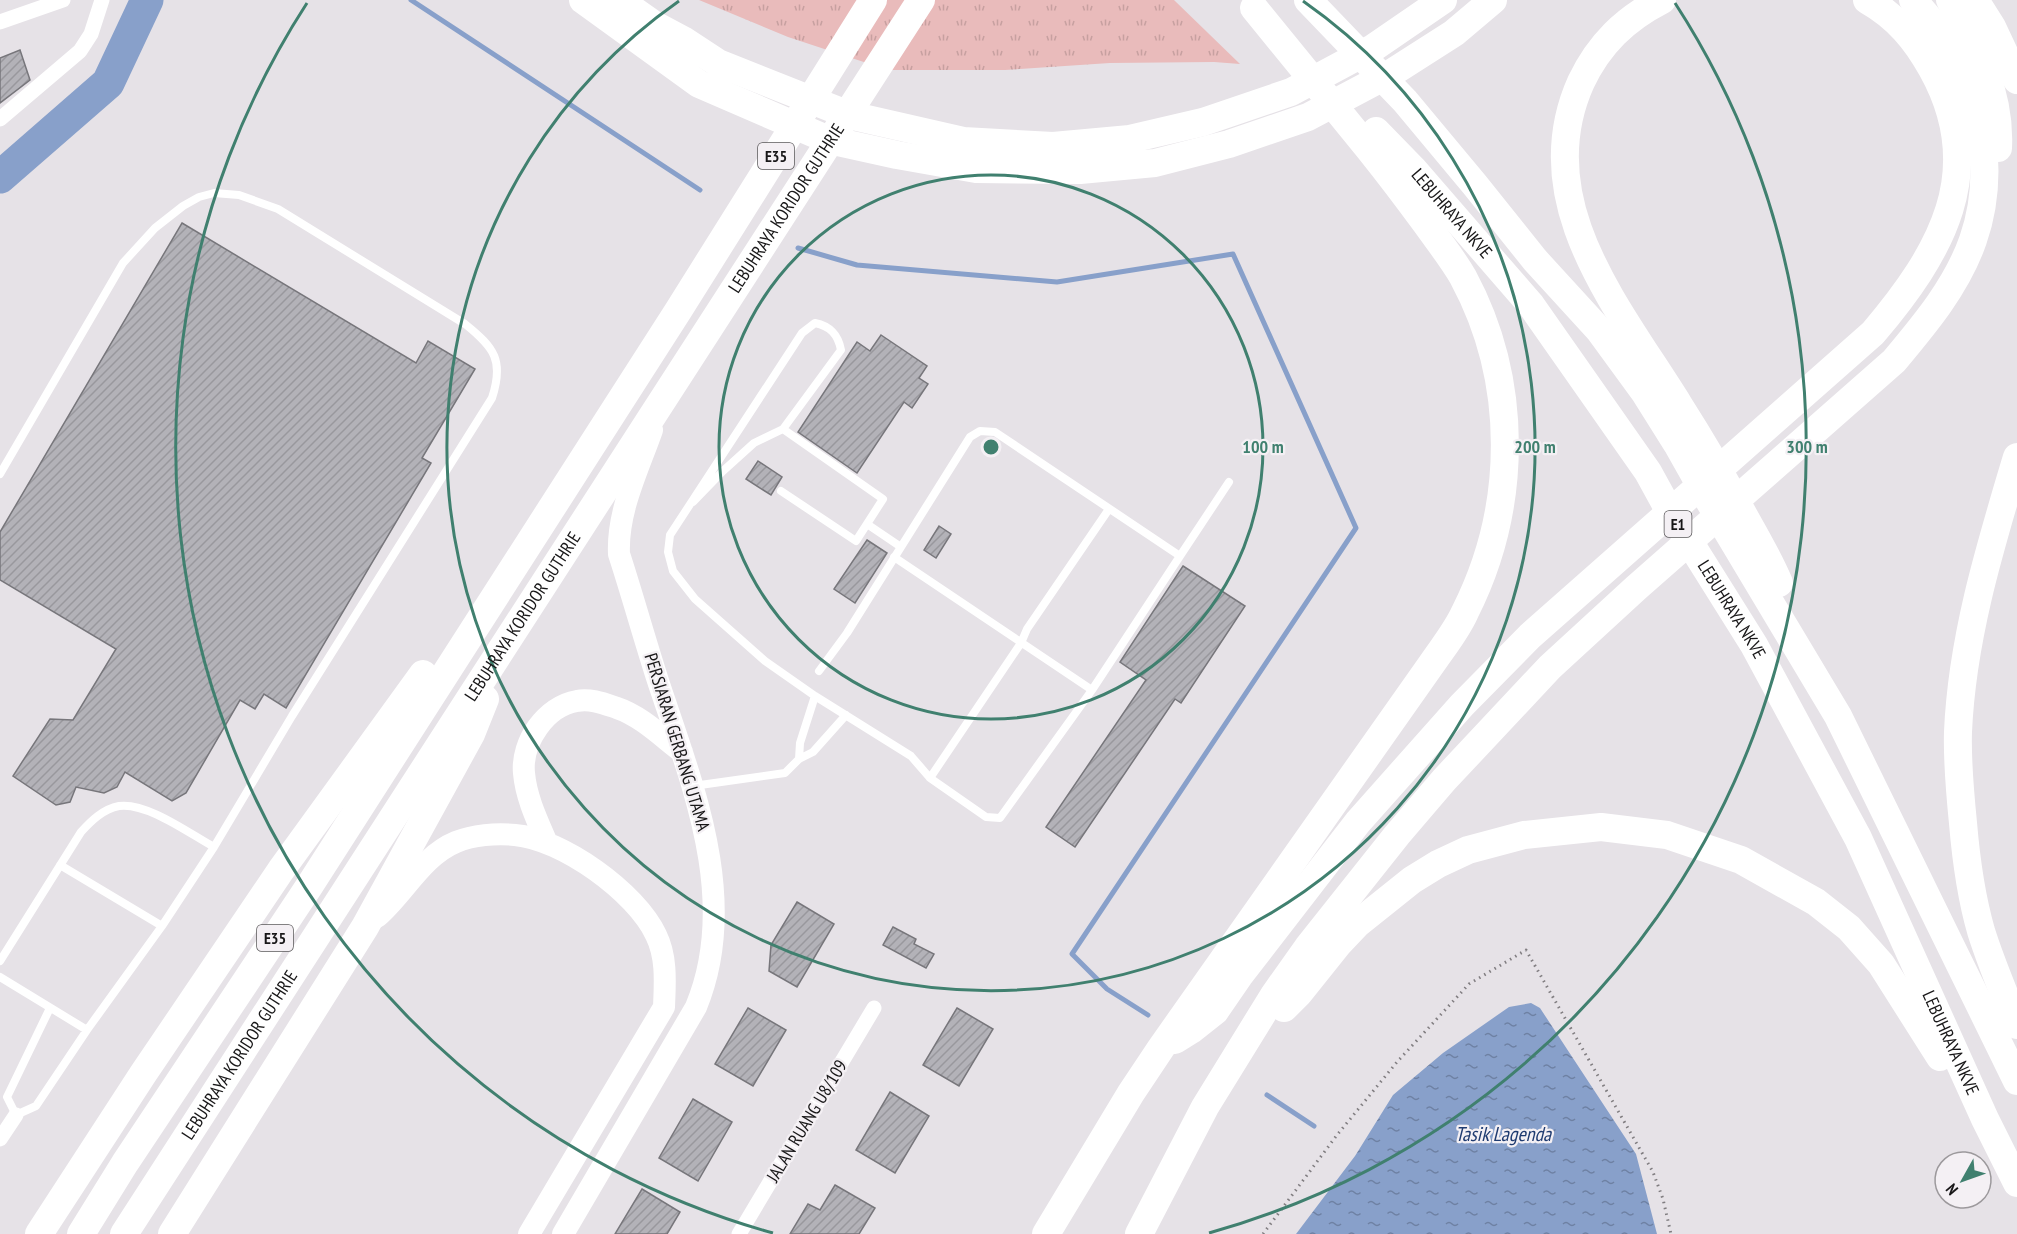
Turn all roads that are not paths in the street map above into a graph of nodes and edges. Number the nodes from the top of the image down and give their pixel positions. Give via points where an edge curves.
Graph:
1 (63, 0) edge
2 (102, 0) edge
3 (583, 0) edge
4 (619, 0) edge
5 (873, 0) edge
6 (921, 0) edge
7 (1308, 0) edge
8 (1443, 0) edge
9 (1492, 0) edge
10 (1662, 0) edge
11 (1867, 0) edge
12 (1913, 0) edge
13 (1950, 0) edge
14 (1975, 0) edge
15 (1250, 4) edge
16 (18, 7) edge
17 (0, 22) edge
18 (2017, 80) edge
19 (0, 119) edge
20 (1984, 179) junction
21 (662, 403) junction
22 (783, 429) junction
23 (2017, 457) edge
24 (0, 474) edge
25 (1229, 482) dead end
26 (780, 491) dead end
27 (693, 502) junction
28 (1109, 509) junction
29 (867, 524) junction
30 (901, 547) junction
31 (1180, 556) junction
32 (894, 557) junction
33 (467, 639) junction
34 (1022, 643) junction
35 (819, 671) dead end
36 (487, 673) junction
37 (1092, 690) junction
38 (815, 696) junction
39 (846, 715) junction
40 (1838, 716) junction
41 (682, 752) junction
42 (799, 759) junction
43 (930, 777) junction
44 (692, 786) junction
45 (547, 843) junction
46 (214, 847) junction
47 (60, 865) junction
48 (162, 926) junction
49 (365, 927) junction
50 (0, 961) edge
51 (0, 977) edge
52 (50, 1008) junction
53 (874, 1008) dead end
54 (2017, 1025) edge
55 (1255, 1027) junction
56 (87, 1030) junction
57 (1161, 1048) junction
58 (2017, 1081) edge
59 (16, 1114) junction
60 (1985, 1119) junction
61 (1, 1134) edge
62 (2017, 1183) edge
63 (39, 1234) edge
64 (81, 1234) edge
65 (124, 1234) edge
66 (172, 1234) edge
67 (529, 1234) edge
68 (563, 1234) edge
69 (739, 1234) edge
70 (1046, 1234) edge
71 (1139, 1234) edge

1 - 16 street
2 - 19 street via 91,34 80,51
3 - 9 highway via 699,84 829,140 976,170 1080,170 1155,163 1229,144 1308,117 1393,72 1454,33
4 - 8 highway via 718,63 849,115 963,141 1053,146 1119,140 1203,122 1291,92 1373,48
5 - 33 highway, LEBUHRAYA KORIDOR GUTHRIE / E35
6 - 21 highway, LEBUHRAYA KORIDOR GUTHRIE / E35
7 - 40 highway, LEBUHRAYA NKVE / E1 via 1405,101 1535,260 1599,330 1677,444
10 - 40 highway via 1619,28 1591,61 1568,122 1568,196 1597,276 1708,450 1772,567
11 - 57 highway via 1905,29 1918,45 1940,83 1958,146 1950,206 1936,244 1894,309 1873,333 1530,636 1462,705 1358,822 1215,1011
12 - 20 highway via 1950,47 1964,74 1979,121
13 - 20 highway via 1986,70 1997,112 1998,152
14 - 18 highway
15 - 57 highway via 1406,194 1462,276 1489,336 1499,376 1505,421 1503,492 1488,557 1464,615
15 - 60 highway, LEBUHRAYA NKVE / E1 via 1413,169 1530,305 1648,472 1754,645 1858,838
16 - 17 street
20 - 55 highway via 1980,216 1955,276 1924,325 1894,361 1550,667 1397,835 1308,947
21 - 36 highway, LEBUHRAYA KORIDOR GUTHRIE / E35
21 - 41 main road, PERSIARAN GERBANG UTAMA via 621,516 619,554
22 - 27 lane via 754,442
22 - 27 lane via 841,350 833,331 825,325 815,323 802,333
22 - 29 lane via 883,499
23 - 54 highway via 1975,608 1958,733 1959,783 1972,895 1993,966
24 - 46 lane via 123,263 155,228 183,206 214,193 239,195 278,209 465,324 495,357 498,378 492,398
25 - 31 lane
26 - 29 lane via 856,540
27 - 38 lane via 670,535 668,552 674,570 694,599 765,661
28 - 30 lane via 994,432 980,430 970,437
28 - 31 lane
28 - 34 lane via 1027,629
29 - 30 lane
30 - 32 lane
31 - 37 lane
32 - 34 lane
32 - 35 lane
33 - 63 highway via 424,673 281,870
33 - 64 highway, LEBUHRAYA KORIDOR GUTHRIE / E35
34 - 37 lane
34 - 43 lane
36 - 49 highway via 485,700 471,734
36 - 65 highway, LEBUHRAYA KORIDOR GUTHRIE / E35
37 - 43 lane via 1000,818 986,817
38 - 39 lane
38 - 42 lane
39 - 42 lane via 813,752
39 - 43 lane via 911,756
40 - 58 highway, LEBUHRAYA NKVE / E1
41 - 44 main road, PERSIARAN GERBANG UTAMA
41 - 45 main road via 620,709 578,700 561,706 532,735 525,754 528,794
42 - 44 lane via 785,773
44 - 68 main road, PERSIARAN GERBANG UTAMA via 706,830 712,881 713,934 702,992
45 - 49 main road via 515,835 456,842 425,865 385,911
45 - 67 main road via 595,869 636,904 657,937 665,971 664,1007
46 - 47 lane via 138,807 119,806 91,821
46 - 48 lane
47 - 48 lane
47 - 50 lane
48 - 56 lane
49 - 66 highway
51 - 52 lane
52 - 56 lane
52 - 59 lane via 7,1097
53 - 69 street, JALAN RUANG U8/109
55 - 60 highway via 1276,1015 1299,993 1357,924 1412,880 1468,850 1524,835 1601,827 1667,835 1741,860 1816,902 1849,928 1881,964 1943,1062
55 - 71 highway via 1205,1107
56 - 59 lane via 36,1107
57 - 70 highway
59 - 61 street
60 - 62 highway, LEBUHRAYA NKVE / E1

